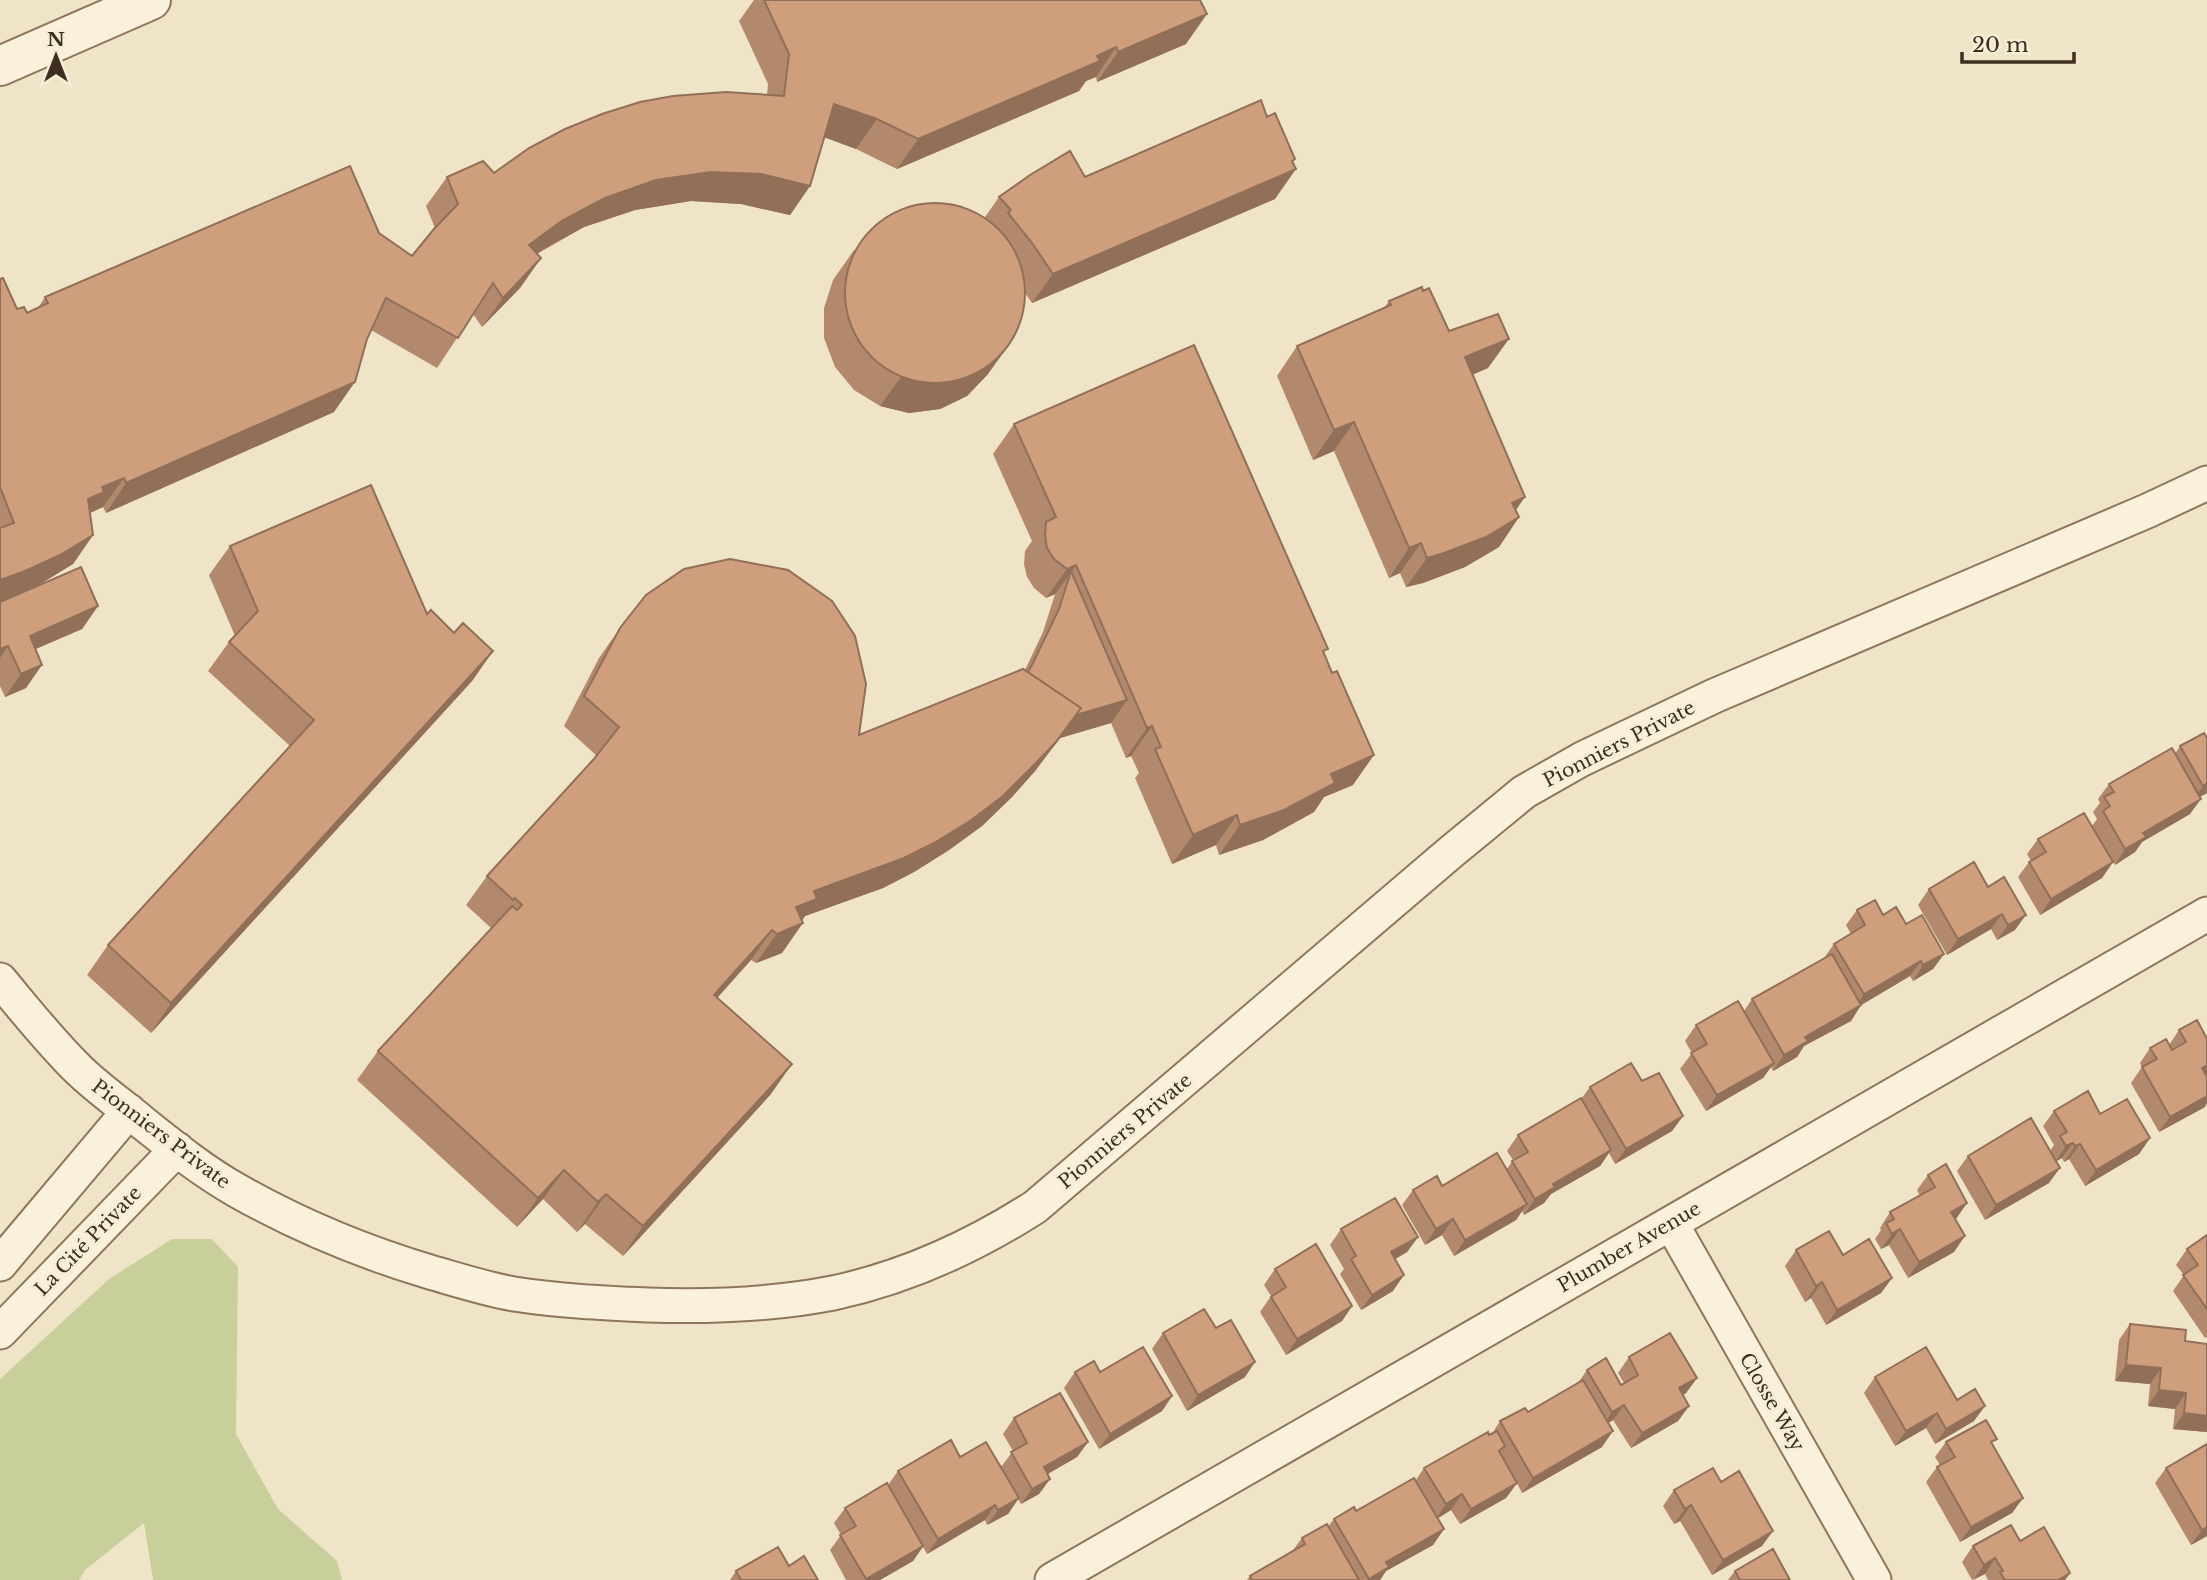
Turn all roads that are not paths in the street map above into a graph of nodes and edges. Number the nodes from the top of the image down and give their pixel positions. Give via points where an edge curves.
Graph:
1 (151, 0) edge
2 (0, 66) edge
3 (2207, 483) edge
4 (2207, 914) edge
5 (0, 980) edge
6 (129, 1111) junction
7 (177, 1149) junction
8 (1671, 1223) junction
9 (0, 1264) edge
10 (0, 1332) edge
11 (1052, 1580) edge
12 (1874, 1580) edge

1 - 2 street
3 - 7 street, Pionniers Private via 1714,696 1595,752 1524,792 1035,1207 958,1250 879,1280 792,1300 711,1306 568,1301 512,1293 445,1277 346,1244 237,1191
4 - 8 street, Plumber Avenue
5 - 6 street, Pionniers Private via 47,1038
6 - 7 street, Pionniers Private
6 - 9 street
7 - 10 street, La Cité Private
8 - 11 street, Plumber Avenue
8 - 12 street, Closse Way

